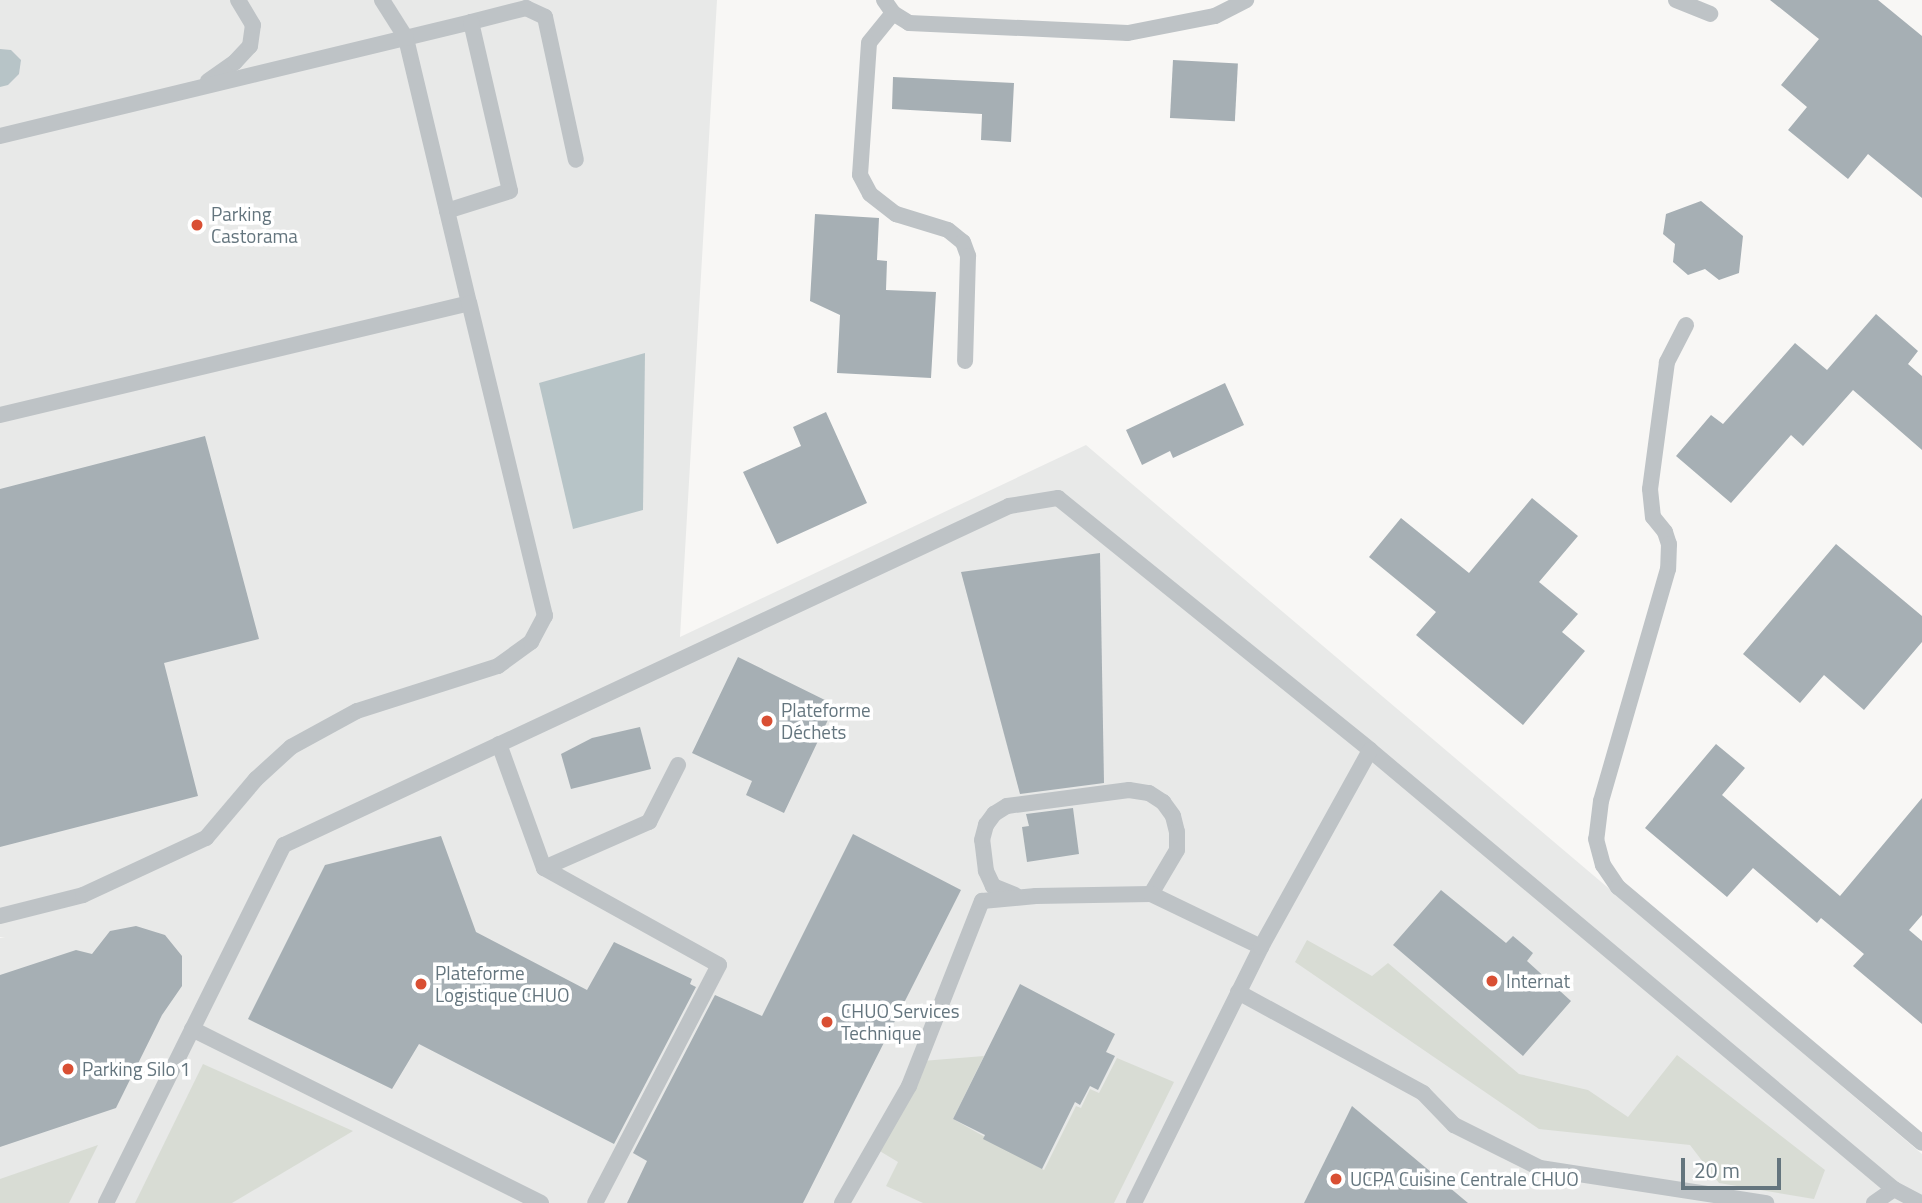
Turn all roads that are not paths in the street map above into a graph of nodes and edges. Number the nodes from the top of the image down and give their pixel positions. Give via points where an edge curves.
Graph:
1 (238, 0) edge
2 (382, 0) edge
3 (1246, 0) edge
4 (1676, 0) edge
5 (888, 6) edge
6 (1710, 14) dead end
7 (471, 22) junction
8 (406, 38) junction
9 (204, 84) junction
10 (0, 136) edge
11 (576, 160) dead end
12 (447, 211) junction
13 (469, 303) junction
14 (1686, 326) dead end
15 (965, 361) dead end
16 (0, 415) edge
17 (499, 744) junction
18 (1370, 750) junction
19 (678, 765) dead end
20 (544, 868) junction
21 (1151, 894) junction
22 (1036, 896) junction
23 (0, 916) edge
24 (1261, 947) junction
25 (1238, 992) junction
26 (192, 1029) junction
27 (1922, 1143) edge
28 (1894, 1189) junction
29 (106, 1203) edge
30 (541, 1203) edge
31 (595, 1203) edge
32 (842, 1203) edge
33 (1134, 1203) edge
34 (1766, 1203) edge
35 (1874, 1203) edge
36 (1920, 1203) edge

1 - 9 lane via 253,24 250,46
2 - 8 lane
3 - 5 lane via 1215,16 1128,33 909,23
4 - 6 lane
5 - 15 lane via 869,43 860,175 870,194 896,214 948,230 963,242 968,256
7 - 8 lane
7 - 11 lane via 526,8 545,17
7 - 12 lane via 510,191
8 - 9 lane
8 - 12 lane
9 - 10 lane
12 - 13 lane
13 - 16 lane
13 - 23 lane via 545,616 531,642 498,666 357,711 291,747 256,779 206,838 83,895
14 - 27 lane via 1667,362 1650,489 1653,517 1669,544 1668,569 1601,801 1595,839 1603,865 1618,887
17 - 18 lane via 1009,506 1058,498
17 - 20 lane
17 - 26 lane via 285,845
18 - 24 lane
18 - 28 lane
19 - 20 lane via 649,822
20 - 31 lane via 719,965
21 - 22 lane
21 - 22 lane via 1177,850 1177,832 1163,803 1149,793 1129,790 1007,806 995,814 982,840 986,872 993,886 1006,893
21 - 24 lane
22 - 32 lane via 982,901 909,1086
24 - 25 lane
25 - 33 lane
25 - 34 lane via 1423,1093 1454,1125 1540,1168
26 - 29 lane
26 - 30 lane
28 - 35 lane
28 - 36 lane

